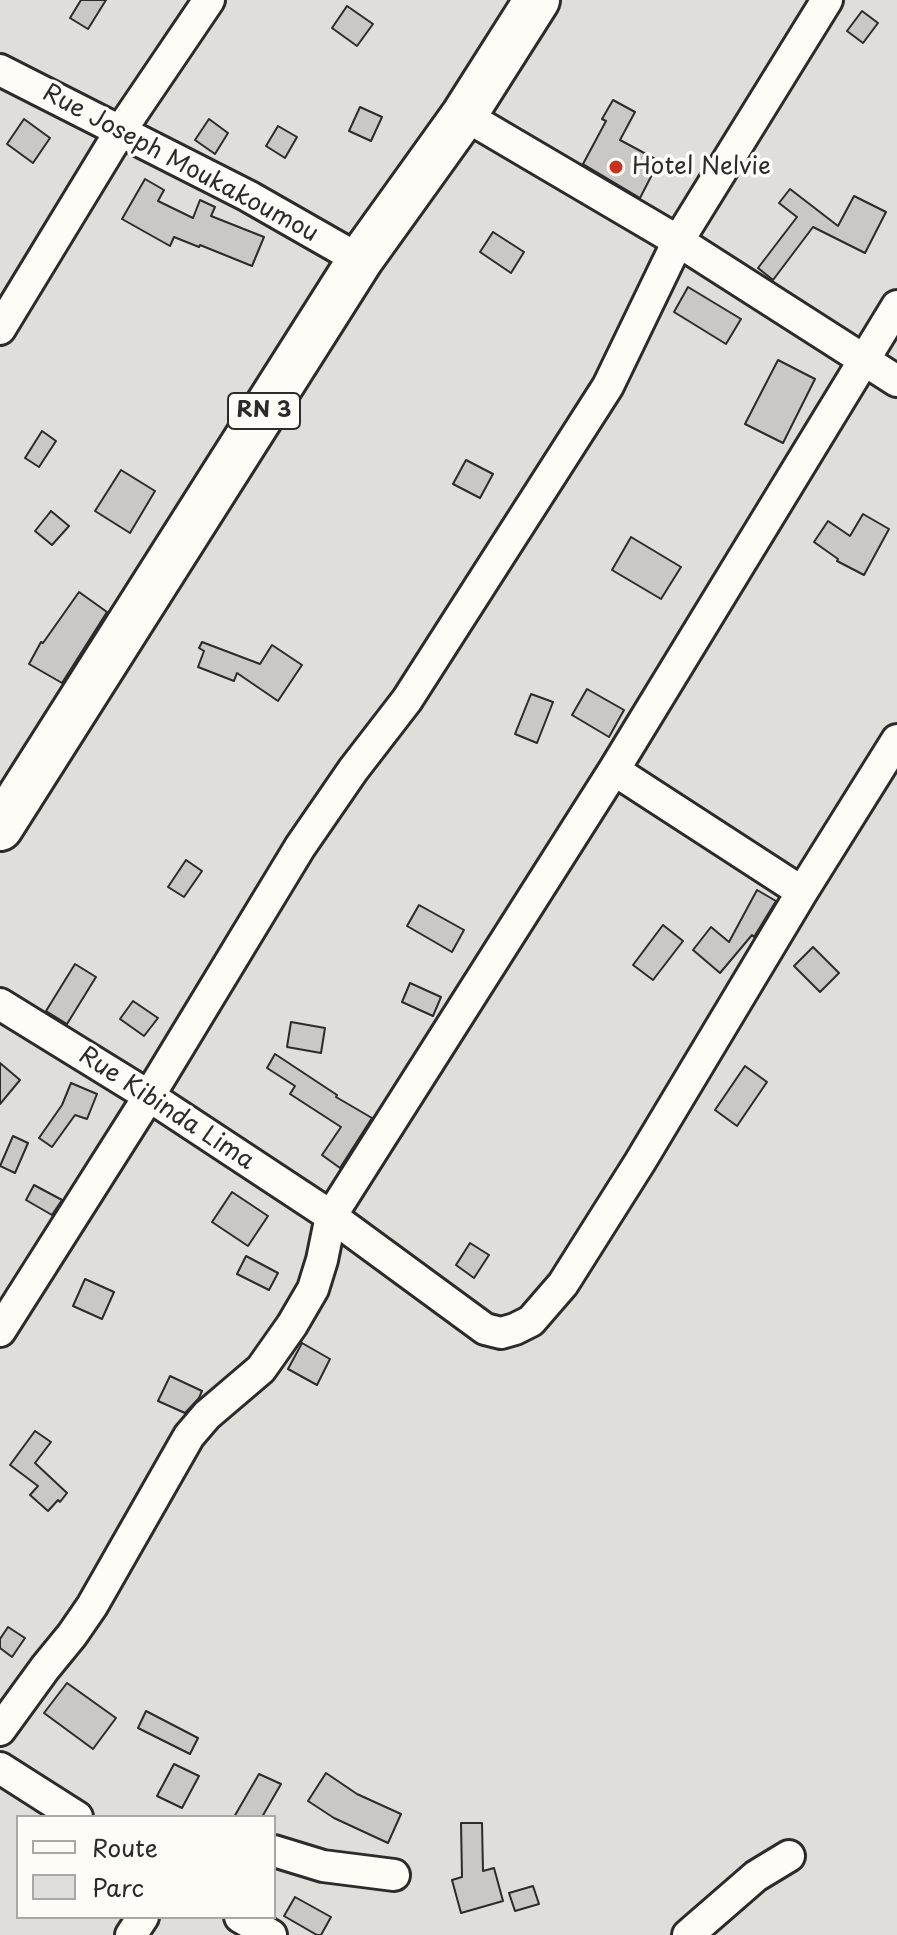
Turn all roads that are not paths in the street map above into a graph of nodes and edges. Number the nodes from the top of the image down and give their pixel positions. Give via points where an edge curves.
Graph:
1 (209, 0) edge
2 (537, 0) edge
3 (827, 0) edge
4 (0, 70) edge
5 (464, 115) junction
6 (121, 130) junction
7 (678, 241) junction
8 (360, 260) junction
9 (897, 306) edge
10 (0, 329) edge
11 (866, 360) junction
12 (897, 381) edge
13 (897, 740) edge
14 (614, 770) junction
15 (0, 828) edge
16 (802, 892) junction
17 (0, 1004) edge
18 (149, 1096) junction
19 (331, 1216) junction
20 (0, 1331) edge
21 (0, 1730) edge
22 (0, 1768) edge
23 (74, 1815) edge
24 (276, 1852) edge
25 (789, 1856) dead end
26 (394, 1875) dead end
27 (243, 1919) edge
28 (271, 1935) edge
29 (688, 1935) edge

1 - 6 street
2 - 5 highway, RN 3
3 - 7 street
4 - 6 street, Rue Joseph Moukakoumou
5 - 7 street
5 - 8 highway, RN 3
6 - 8 street, Rue Joseph Moukakoumou
6 - 10 street
7 - 11 street
7 - 18 street via 608,386 407,700 300,847
8 - 15 highway, RN 3
9 - 11 street
11 - 12 street
11 - 14 street
13 - 16 street, Rue Kibinda Lima
14 - 16 street
14 - 19 street
16 - 19 street, Rue Kibinda Lima via 625,1186 563,1284 531,1321 501,1333 485,1329
17 - 18 street, Rue Kibinda Lima
18 - 19 street, Rue Kibinda Lima
18 - 20 street
19 - 21 street via 313,1289 292,1325 261,1369 189,1436 92,1606
22 - 23 street
24 - 26 street via 323,1866
25 - 29 street via 756,1876
27 - 28 street

